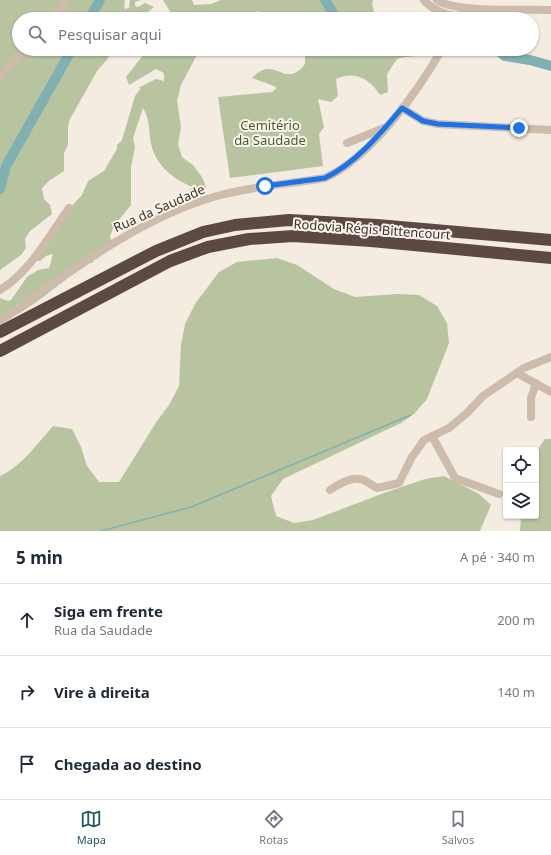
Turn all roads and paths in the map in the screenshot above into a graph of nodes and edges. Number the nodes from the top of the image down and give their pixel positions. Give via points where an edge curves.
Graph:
1 (67, 0) edge
2 (424, 0) edge
3 (437, 0) edge
4 (515, 4) edge
5 (462, 7) junction
6 (478, 9) junction
7 (551, 10) edge
8 (58, 12) edge
9 (440, 12) edge
10 (460, 12) edge
11 (471, 12) edge
12 (19, 56) edge
13 (438, 56) edge
14 (0, 76) edge
15 (402, 108) junction
16 (386, 127) junction
17 (551, 130) edge
18 (347, 143) dead end
19 (69, 208) dead end
20 (551, 240) edge
21 (483, 252) junction
22 (551, 258) edge
23 (551, 264) edge
24 (0, 290) edge
25 (0, 321) edge
26 (0, 332) edge
27 (0, 351) edge
28 (551, 357) edge
29 (517, 373) junction
30 (536, 383) junction
31 (551, 392) edge
32 (531, 417) dead end
33 (432, 436) junction
34 (330, 490) dead end
35 (499, 494) dead end

1 - 8 street
2 - 9 street
3 - 5 street
4 - 6 street
4 - 7 street
5 - 6 street
5 - 10 street
6 - 11 street
12 - 14 street
13 - 15 street, Rua da Saudade
15 - 16 street, Rua da Saudade
15 - 17 street via 423,121 438,124
16 - 18 street
16 - 25 street, Rua da Saudade via 359,155 325,178 218,195 134,231 114,242
19 - 24 street via 12,283
20 - 26 highway, Rodovia Régis Bittencourt via 289,220 228,226 203,232 156,251
21 - 22 highway, Rodovia Régis Bittencourt
21 - 23 highway via 512,260
21 - 27 highway, Rodovia Régis Bittencourt via 293,236 249,239 208,247 170,261
28 - 29 street
29 - 30 street
29 - 33 street via 484,396 449,428
30 - 31 street
30 - 32 street via 531,398
33 - 34 street via 421,442 399,483 377,488 364,480 355,479
33 - 35 street via 455,478

